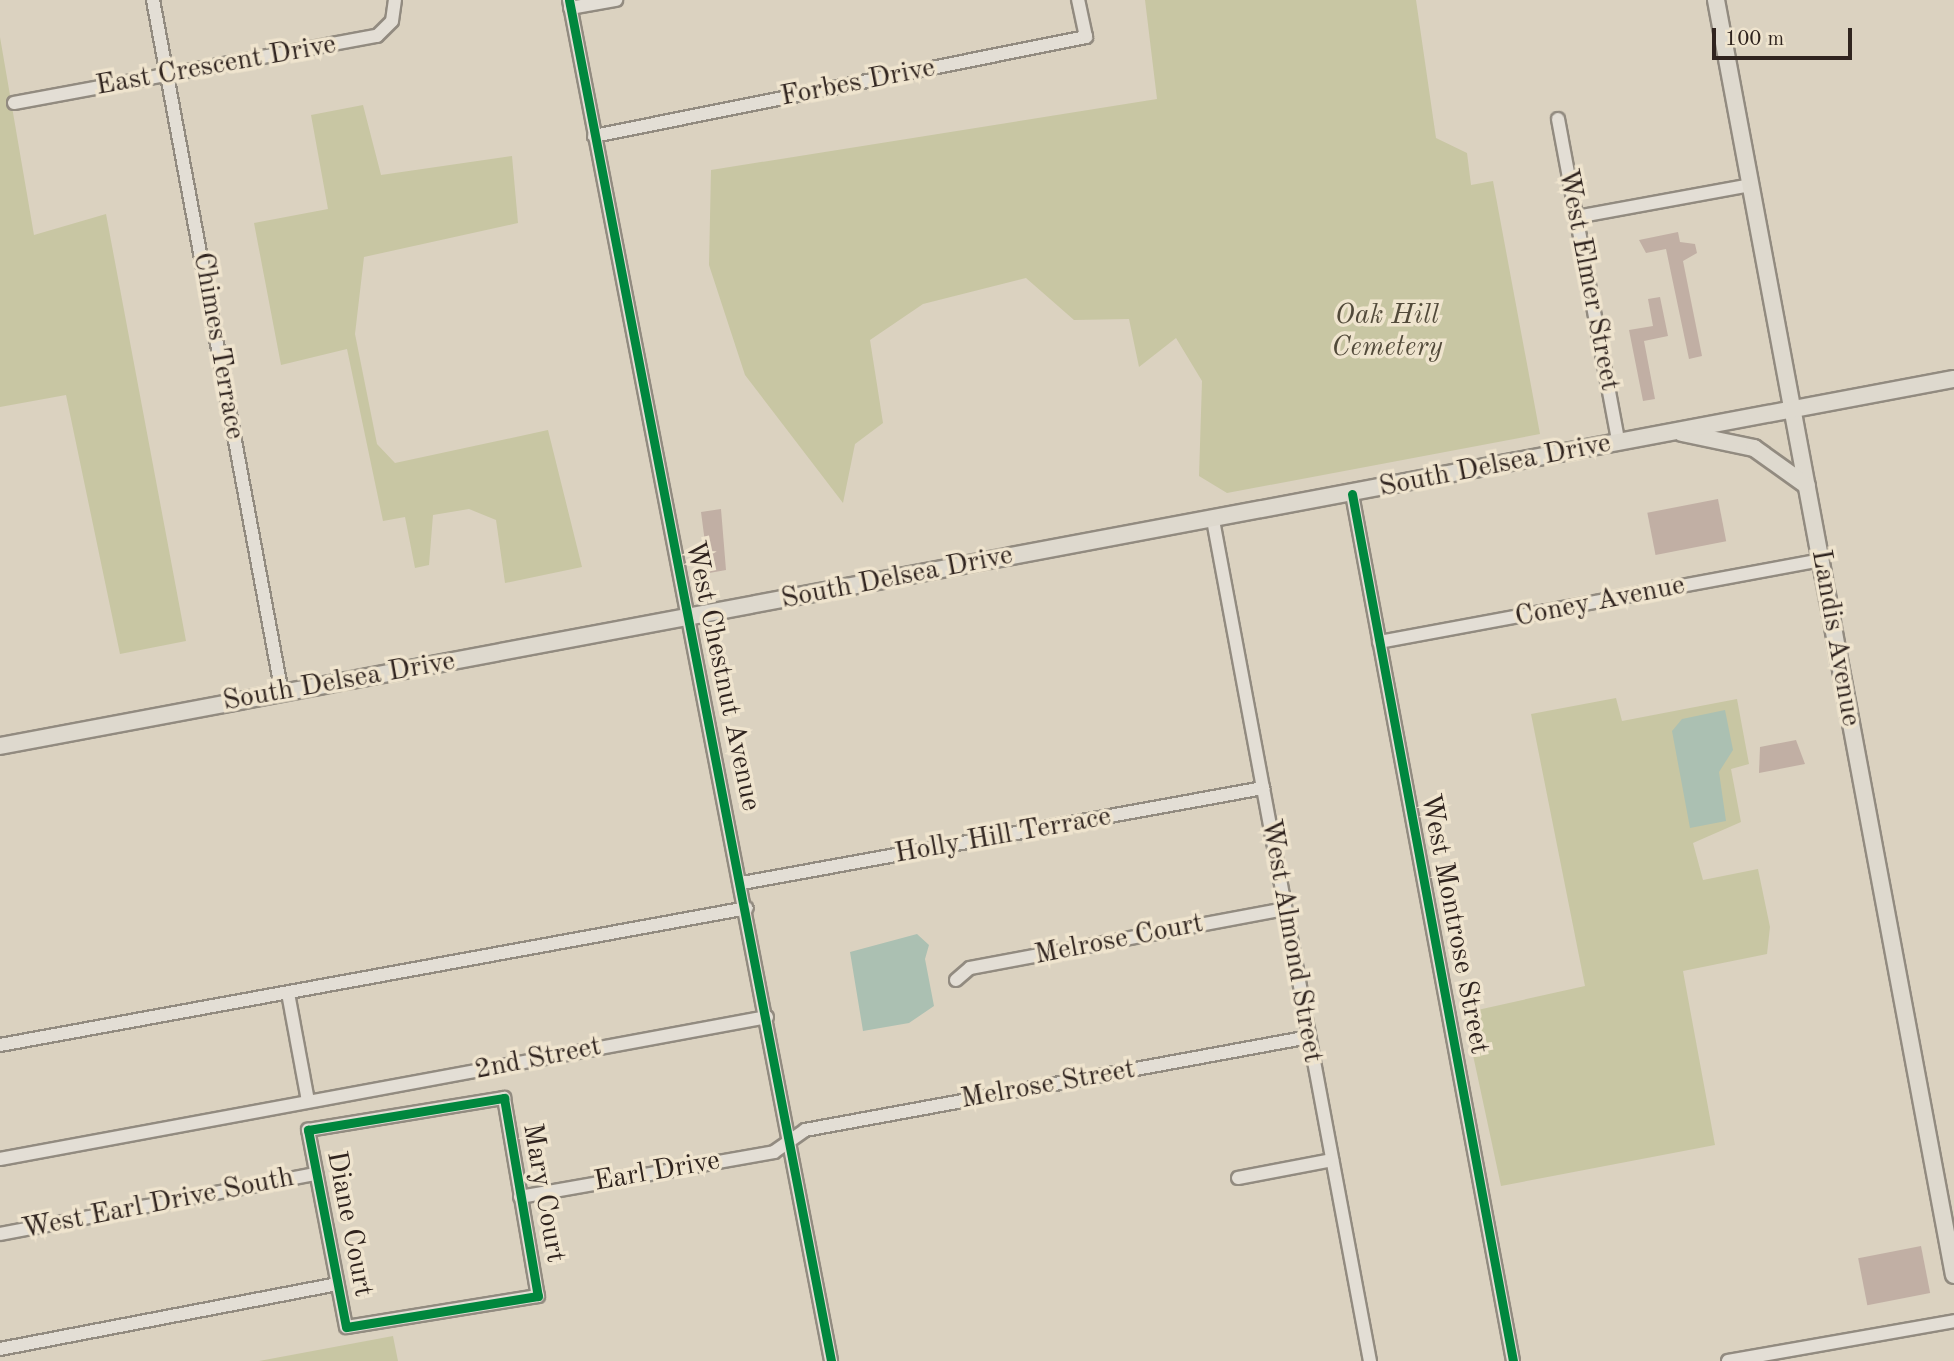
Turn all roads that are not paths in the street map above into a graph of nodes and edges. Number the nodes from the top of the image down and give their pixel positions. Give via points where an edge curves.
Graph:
1 (153, 0) edge
2 (395, 0) edge
3 (616, 0) edge
4 (1078, 0) edge
5 (1716, 0) edge
6 (570, 4) edge
7 (167, 75) junction
8 (14, 103) dead end
9 (1558, 119) dead end
10 (594, 136) junction
11 (1751, 185) junction
12 (1576, 217) junction
13 (1954, 379) edge
14 (1793, 408) junction
15 (1673, 431) junction
16 (1618, 441) junction
17 (1807, 486) junction
18 (1352, 494) junction
19 (1213, 520) junction
20 (1821, 560) junction
21 (685, 618) junction
22 (1379, 642) junction
23 (282, 692) junction
24 (0, 746) edge
25 (1263, 788) junction
26 (742, 883) junction
27 (747, 908) junction
28 (1286, 909) junction
29 (957, 980) dead end
30 (288, 993) junction
31 (767, 1017) junction
32 (1309, 1037) junction
33 (0, 1045) edge
34 (504, 1098) joint
35 (308, 1101) junction
36 (790, 1140) junction
37 (0, 1159) edge
38 (1332, 1160) junction
39 (316, 1174) junction
40 (1238, 1178) dead end
41 (520, 1197) junction
42 (0, 1234) edge
43 (1954, 1275) edge
44 (338, 1284) junction
45 (1954, 1321) edge
46 (346, 1327) joint
47 (0, 1349) edge
48 (1803, 1354) edge
49 (831, 1361) edge
50 (1370, 1361) edge
51 (1513, 1361) edge
52 (1728, 1361) edge

1 - 7 street, Chimes Terrace
2 - 7 street, East Crescent Drive via 391,22 377,36
3 - 6 street
4 - 10 street, Forbes Drive via 1086,37
5 - 11 main road, Landis Avenue
6 - 10 street, West Chestnut Avenue
7 - 8 street, East Crescent Drive
7 - 23 street, Chimes Terrace
9 - 12 street, West Elmer Street
10 - 21 street, West Chestnut Avenue
11 - 12 street
11 - 14 main road, Landis Avenue
12 - 16 street, West Elmer Street
13 - 14 main road, South Delsea Drive
14 - 15 main road, South Delsea Drive
14 - 17 main road, Landis Avenue
15 - 16 main road, South Delsea Drive
15 - 17 main road via 1741,443
16 - 18 main road, South Delsea Drive
17 - 20 main road, Landis Avenue
18 - 19 main road, South Delsea Drive
18 - 22 street, West Montrose Street
19 - 21 main road, South Delsea Drive
19 - 25 street, West Almond Street
20 - 22 street, Coney Avenue
20 - 43 main road, Landis Avenue
21 - 23 main road, South Delsea Drive
21 - 26 street, West Chestnut Avenue
22 - 51 street, West Montrose Street
23 - 24 main road, South Delsea Drive
25 - 26 street, Holly Hill Terrace
25 - 28 street, West Almond Street
26 - 27 street, West Chestnut Avenue
27 - 30 street
27 - 31 street, West Chestnut Avenue
28 - 29 street, Melrose Court via 970,968
28 - 32 street, West Almond Street
30 - 33 street
30 - 35 street
31 - 35 street, 2nd Street
31 - 36 street, West Chestnut Avenue
32 - 36 street, Melrose Street via 805,1130
32 - 38 street, West Almond Street
34 - 39 street, Diane Court via 308,1130
34 - 41 street, Mary Court
35 - 37 street, 2nd Street
36 - 41 street, Earl Drive via 774,1152
36 - 49 street, West Chestnut Avenue
38 - 40 street
38 - 50 street, West Almond Street
39 - 42 street, West Earl Drive South
39 - 44 street, Diane Court
41 - 46 street, Mary Court via 538,1296
44 - 46 street, Diane Court
44 - 47 street
45 - 48 street
48 - 52 street

